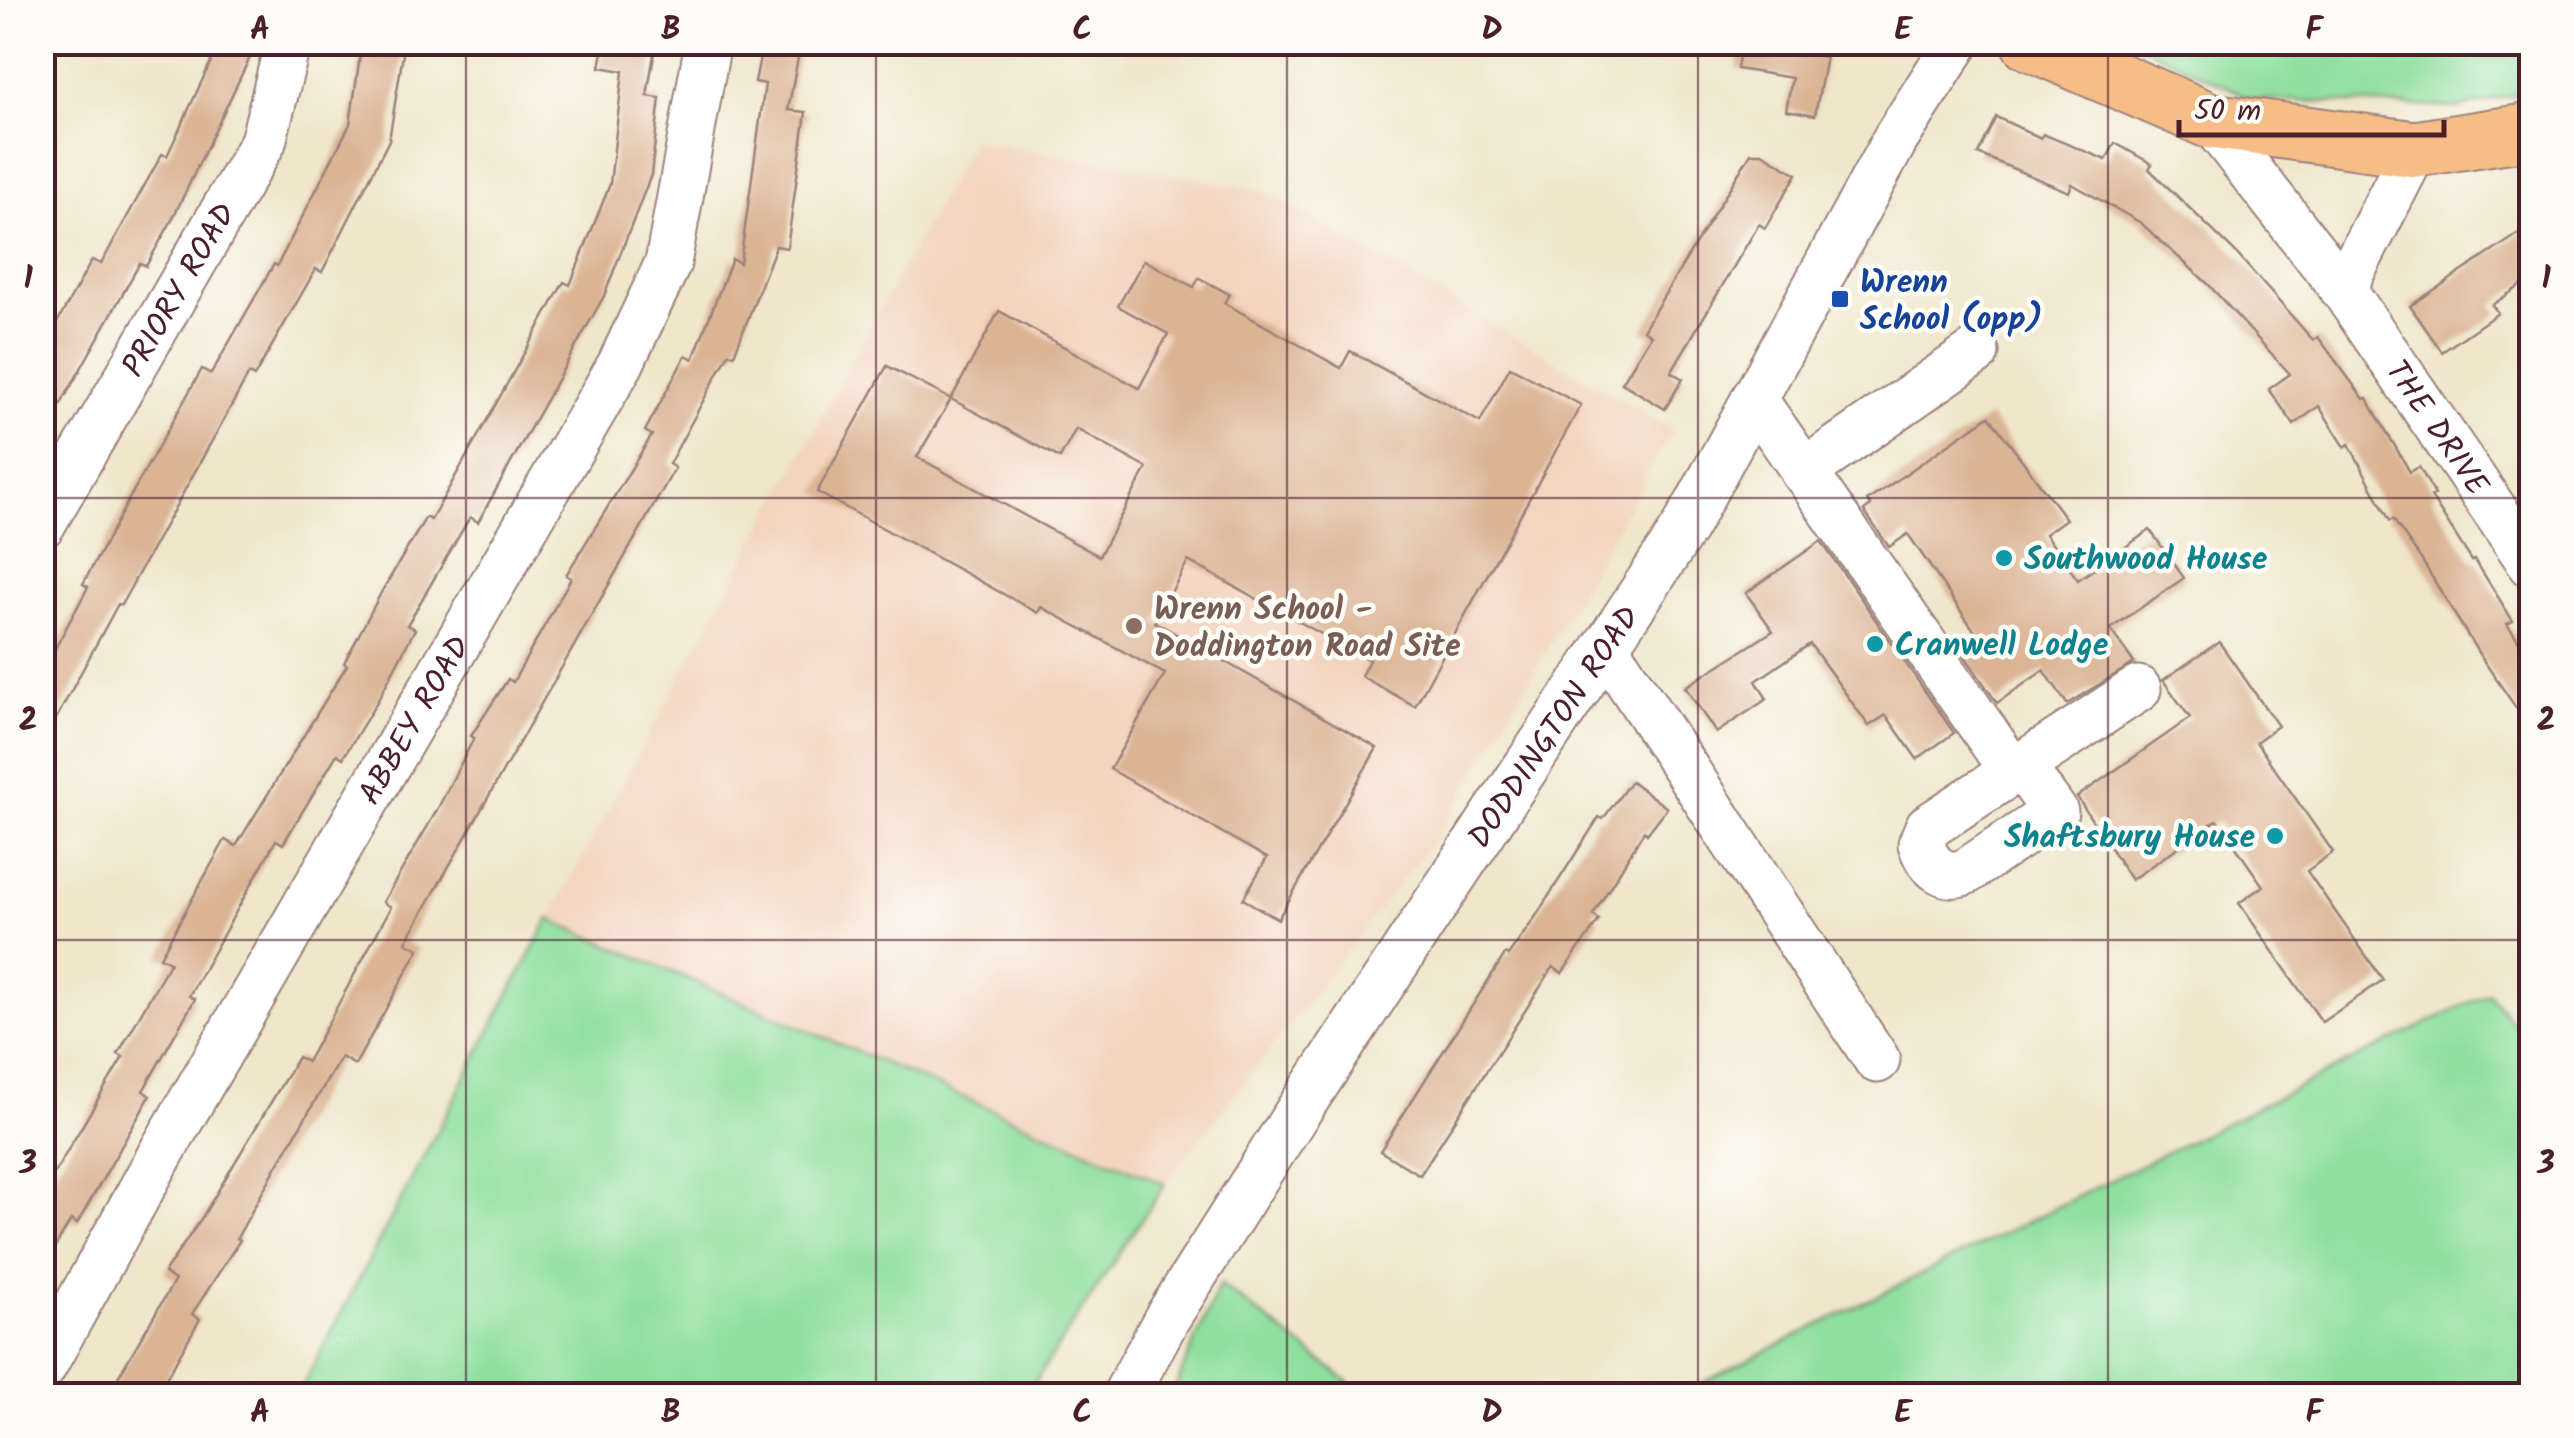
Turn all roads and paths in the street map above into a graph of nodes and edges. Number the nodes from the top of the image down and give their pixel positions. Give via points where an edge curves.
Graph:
1 (288, 42) edge
2 (708, 42) edge
3 (1957, 42) edge
4 (2029, 42) edge
5 (2210, 121) junction
6 (2532, 131) edge
7 (2415, 149) junction
8 (2344, 289) junction
9 (1976, 352) dead end
10 (1754, 400) junction
11 (1803, 472) junction
12 (42, 526) edge
13 (2532, 566) edge
14 (1606, 648) junction
15 (2138, 689) dead end
16 (1877, 1060) dead end
17 (42, 1369) edge
18 (1125, 1396) edge

1 - 12 street, PRIORY ROAD via 263,142
2 - 17 street, ABBEY ROAD via 668,263 620,364
3 - 10 street, DODDINGTON ROAD via 1896,138
4 - 5 main road
5 - 7 main road
5 - 8 street, THE DRIVE
6 - 7 main road
7 - 8 street
8 - 13 street, THE DRIVE
9 - 11 street
10 - 11 street
10 - 14 street, DODDINGTON ROAD
11 - 15 street via 2017,769
14 - 16 street
14 - 18 street, DODDINGTON ROAD via 1295,1116

